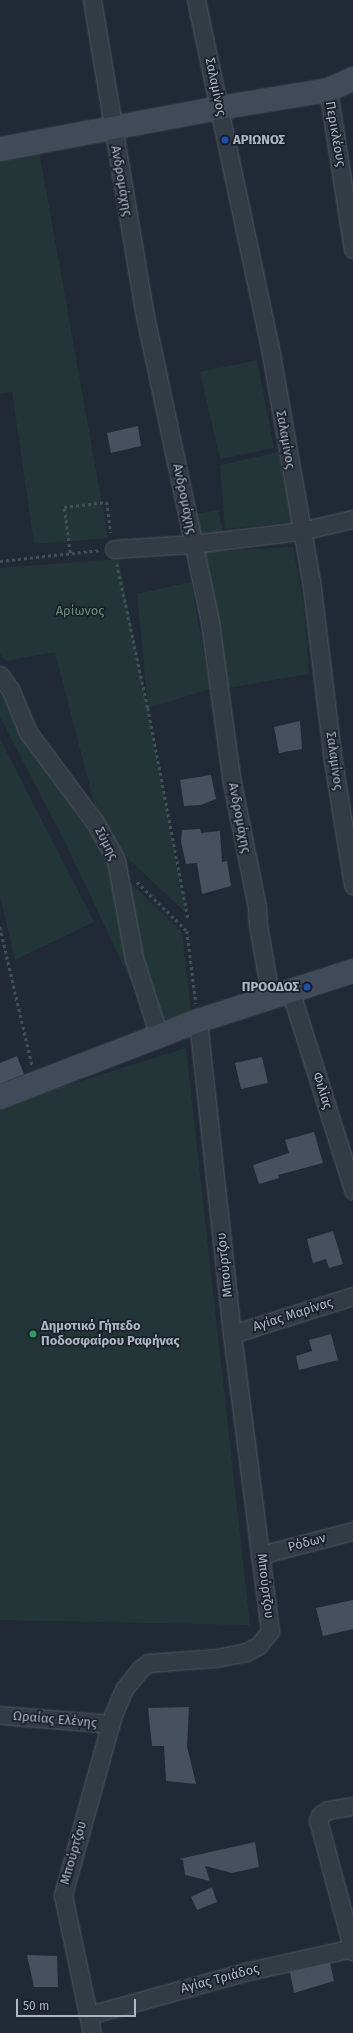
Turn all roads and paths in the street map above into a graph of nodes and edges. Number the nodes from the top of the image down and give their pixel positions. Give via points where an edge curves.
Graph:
1 (92, 0) edge
2 (196, 0) edge
3 (353, 79) edge
4 (328, 90) junction
5 (219, 108) junction
6 (112, 130) junction
7 (0, 149) edge
8 (353, 249) edge
9 (353, 519) edge
10 (301, 531) junction
11 (193, 544) junction
12 (114, 549) junction
13 (70, 553) junction
14 (0, 561) edge
15 (0, 675) edge
16 (116, 860) junction
17 (353, 885) edge
18 (188, 918) dead end
19 (0, 927) edge
20 (353, 972) edge
21 (281, 996) junction
22 (198, 1021) junction
23 (159, 1036) junction
24 (36, 1083) junction
25 (0, 1097) edge
26 (353, 1190) edge
27 (353, 1296) edge
28 (232, 1334) junction
29 (353, 1531) edge
30 (260, 1555) junction
31 (0, 1715) edge
32 (111, 1724) junction
33 (345, 1807) edge
34 (353, 1949) edge
35 (89, 2015) junction
36 (92, 2033) edge

1 - 6 street, Ανδρομάχης
2 - 5 street, Σαλαμίνος
3 - 4 street
4 - 5 street
4 - 8 street, Περικλέους
5 - 6 street
5 - 10 street, Σαλαμίνος via 271,354
6 - 7 street
6 - 11 street, Ανδρομάχης via 145,316
9 - 10 street
10 - 11 street
10 - 17 street, Σαλαμίνος via 311,580 333,761
11 - 12 street
11 - 21 street, Ανδρομάχης via 210,623 232,783 258,907 258,925
12 - 13 path
12 - 13 path via 107,502 64,507
12 - 18 path via 148,708
13 - 14 path
15 - 16 street, Σύμης via 11,691 28,732 96,824
16 - 22 path via 188,931
16 - 23 street, Σύμης via 134,958
19 - 24 path
20 - 21 street
21 - 22 street
21 - 26 street, Φιλίας
22 - 23 street
22 - 28 street, Μπούρτζου
23 - 24 street
24 - 25 street
27 - 28 street, Αγίας Μαρίνας
28 - 30 street, Μπούρτζου
29 - 30 street, Ρόδων
30 - 32 street, Μπούρτζου via 270,1631 258,1646 246,1652 216,1658 148,1663 140,1668 124,1689
31 - 32 street, Ωραίας Ελένης
32 - 35 street, Μπούρτζου via 63,1895
33 - 34 street via 323,1812 318,1820
34 - 35 street, Αγίας Τριάδος via 249,1971
35 - 36 street, Μπούρτζου

